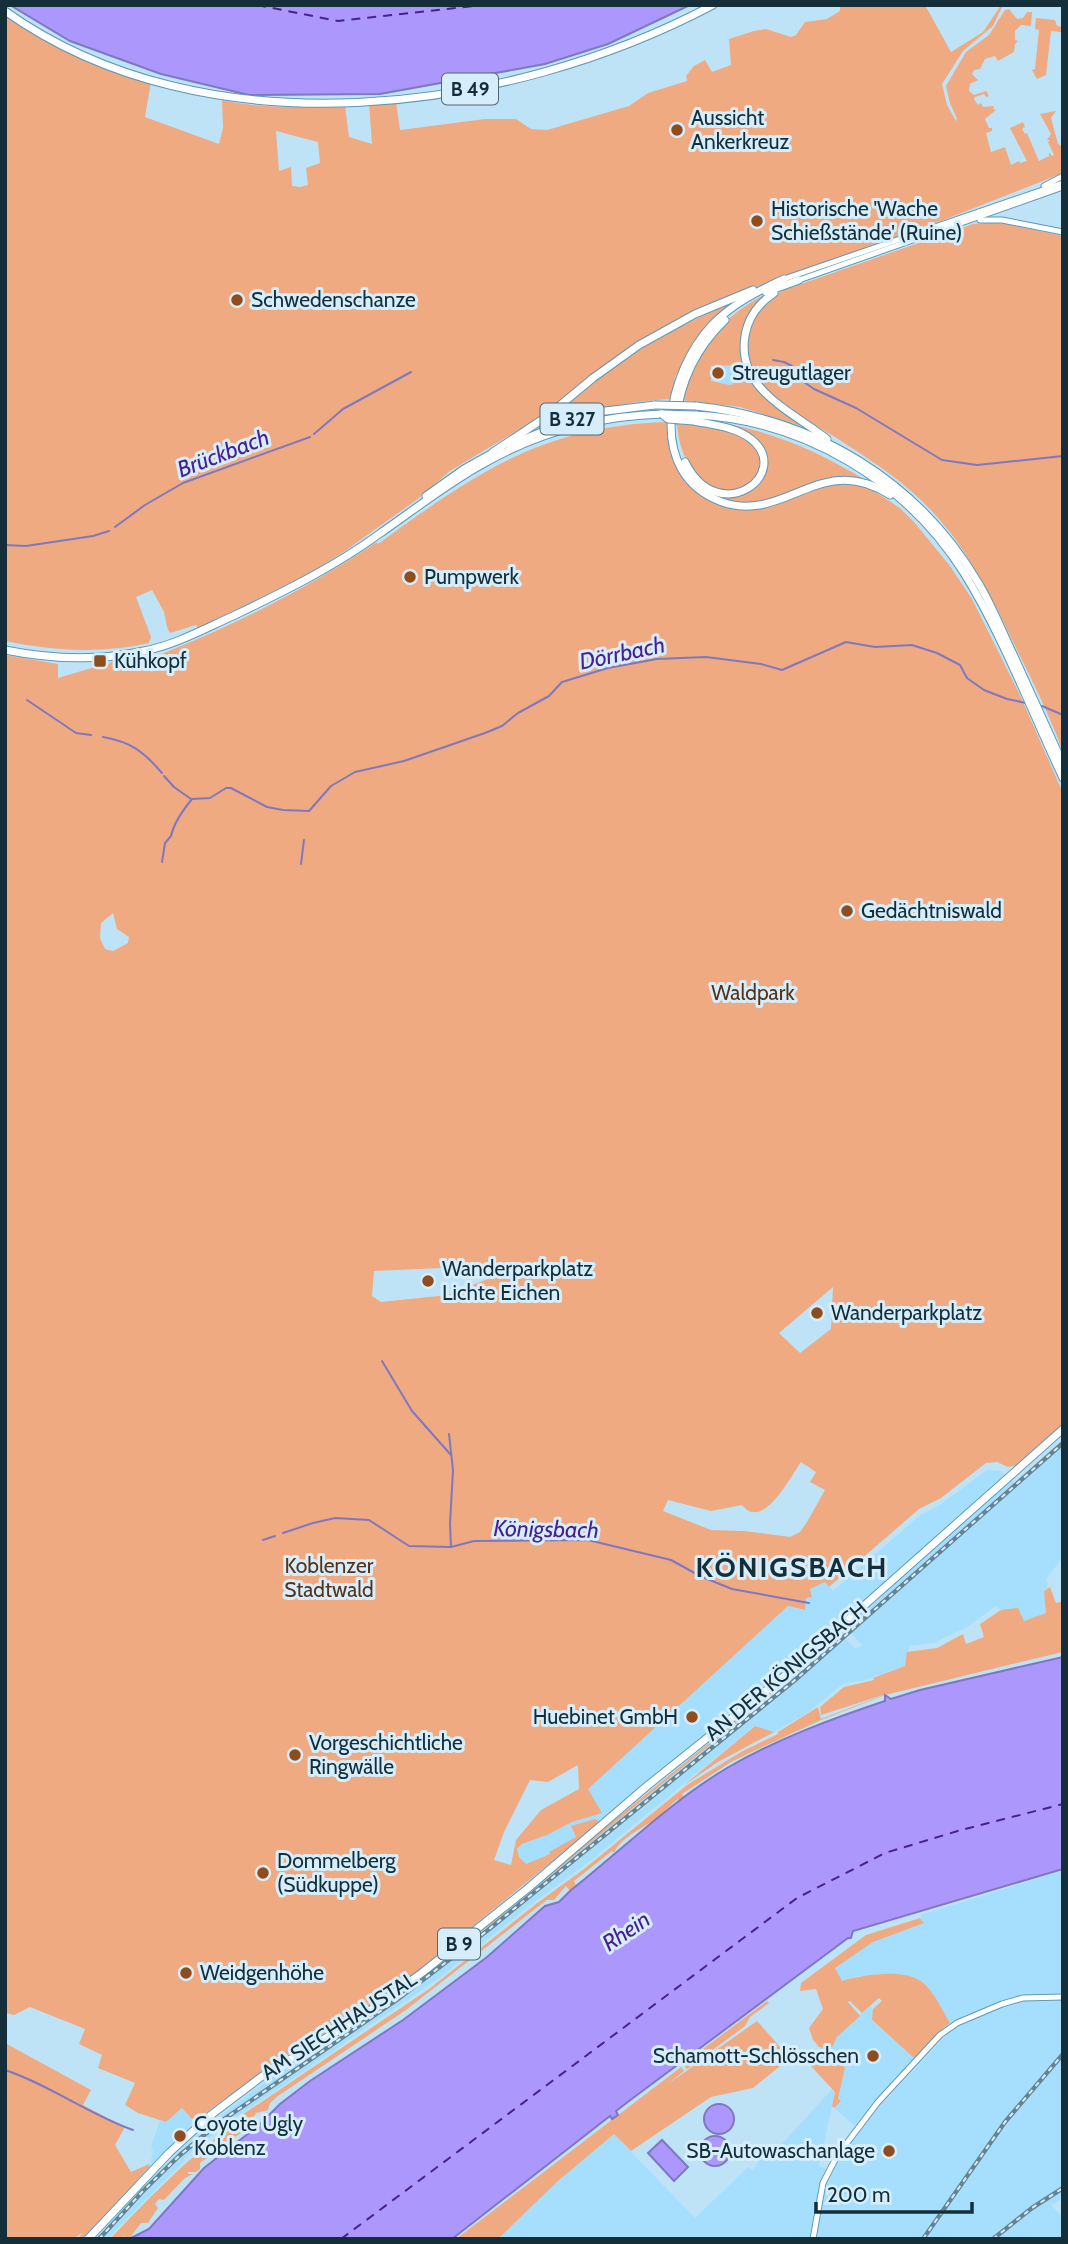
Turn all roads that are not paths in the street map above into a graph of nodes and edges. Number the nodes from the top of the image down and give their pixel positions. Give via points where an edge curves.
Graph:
1 (713, 5) edge
2 (5, 11) edge
3 (1063, 176) edge
4 (1063, 185) edge
5 (1031, 192) junction
6 (970, 221) junction
7 (1063, 232) edge
8 (783, 279) junction
9 (799, 280) junction
10 (657, 411) junction
11 (695, 414) junction
12 (842, 450) junction
13 (494, 452) junction
14 (908, 507) junction
15 (382, 532) junction
16 (5, 650) edge
17 (1013, 663) junction
18 (1063, 764) edge
19 (1063, 778) edge
20 (1063, 1429) edge
21 (699, 1745) joint
22 (1063, 1997) edge
23 (88, 2239) edge
24 (813, 2239) edge

1 - 2 main road, B 49 via 615,50 507,82 398,98 282,104 213,95 142,77 80,54
3 - 5 street
4 - 5 street
4 - 6 street
5 - 8 street
6 - 7 street via 1002,220
6 - 9 street
8 - 13 main road via 714,305 658,334
8 - 14 main road via 727,312 691,353 671,412 672,441 683,470 701,490 731,505 766,504 838,480 868,484
9 - 11 main road via 744,304 717,327 696,356 679,398 676,440 696,478 713,491 732,495 754,485 763,464 756,444
9 - 12 main road via 773,293 755,310 746,333 747,366 769,398
10 - 11 main road, B 327, bridge
10 - 13 main road, B 327 via 589,413
10 - 15 main road, B 327 via 590,422 547,435 480,465
11 - 12 main road, B 327 via 762,418
11 - 14 main road, B 327 via 742,420 803,439 860,468
12 - 17 main road, B 327 via 897,486 942,532 979,584
13 - 15 main road, B 327 via 439,486
14 - 17 main road, B 327 via 962,570
15 - 16 main road, B 327 via 282,592 155,649 70,657
17 - 18 main road, B 327
17 - 19 main road, B 327
20 - 21 main road, AN DER KÖNIGSBACH / B 9 via 787,1674
21 - 23 main road, AM SIECHHAUSTAL / B 9 via 398,1992 261,2077 207,2118
22 - 24 street via 1023,1998 1002,2004 940,2035 878,2102 837,2156 823,2183

